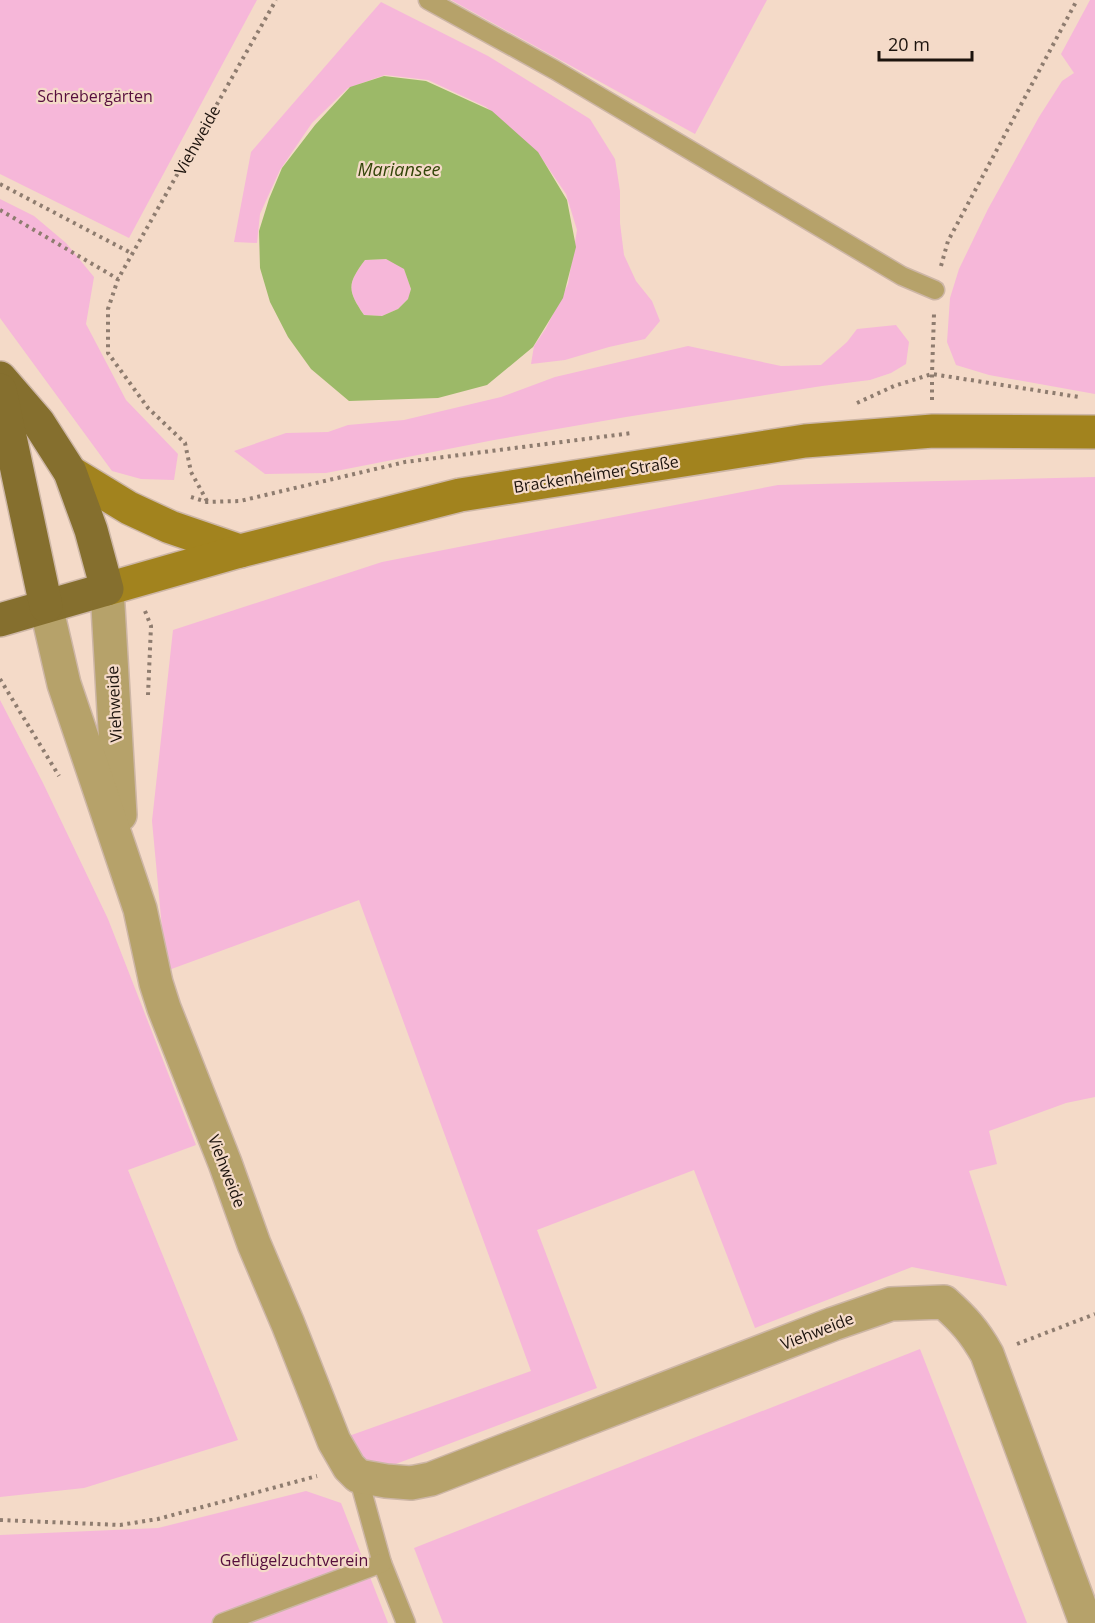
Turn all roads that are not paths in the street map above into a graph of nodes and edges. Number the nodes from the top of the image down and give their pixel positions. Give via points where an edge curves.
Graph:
1 (428, 0) edge
2 (935, 290) road end
3 (0, 378) edge
4 (0, 390) edge
5 (1095, 432) edge
6 (70, 472) junction
7 (240, 550) junction
8 (107, 589) junction
9 (46, 606) junction
10 (0, 620) edge
11 (123, 855) junction
12 (354, 1471) junction
13 (382, 1563) junction
14 (222, 1623) edge
15 (406, 1623) edge
16 (1086, 1623) edge

1 - 2 lane via 555,70 902,276
3 - 6 main road via 38,422
4 - 9 main road
5 - 7 main road, Brackenheimer Straße via 933,431 806,441 460,495
6 - 7 main road via 129,508 170,527
6 - 8 main road
7 - 8 main road, Brackenheimer Straße
8 - 9 main road, Brackenheimer Straße
8 - 11 street, Viehweide
9 - 10 main road, Brackenheimer Straße
9 - 11 street, Viehweide via 64,684
11 - 12 street, Viehweide via 164,1008 334,1441
12 - 13 lane, Viehweide
12 - 16 street, Viehweide via 386,1481 411,1483 431,1479 891,1304 944,1302 963,1318 987,1354
13 - 14 lane
13 - 15 lane, Viehweide

